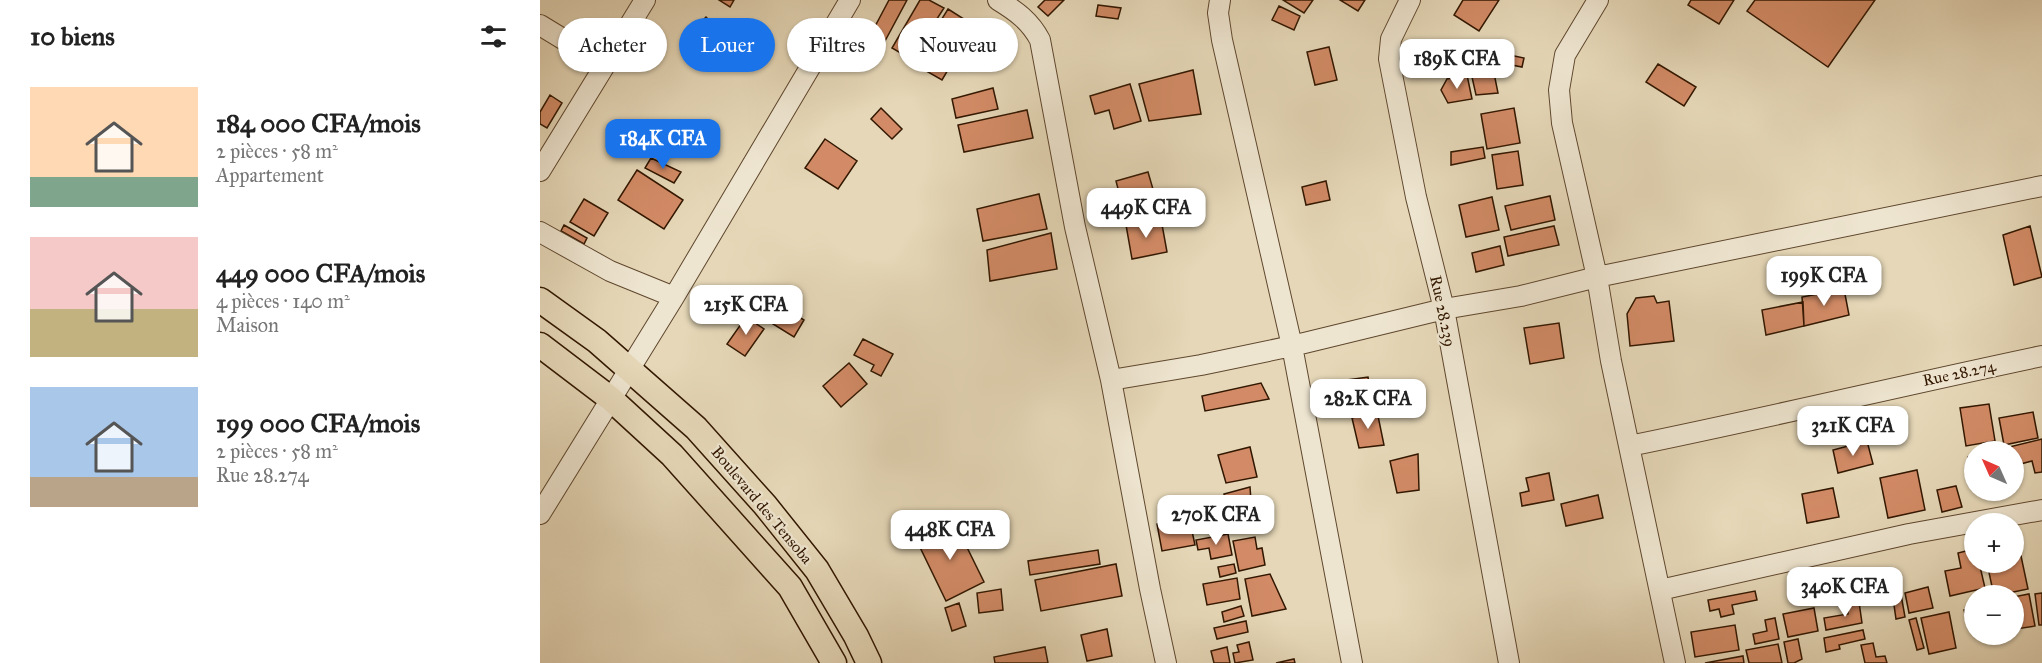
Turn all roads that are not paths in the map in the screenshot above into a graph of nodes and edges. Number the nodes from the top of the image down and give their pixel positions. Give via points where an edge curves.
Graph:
1 (645, 0) edge
2 (850, 0) edge
3 (999, 0) edge
4 (1220, 0) edge
5 (1410, 0) edge
6 (1598, 0) edge
7 (633, 18) edge
8 (540, 25) edge
9 (558, 36) edge
10 (599, 72) edge
11 (540, 171) edge
12 (2042, 186) edge
13 (540, 232) edge
14 (1597, 277) junction
15 (674, 297) junction
16 (540, 300) edge
17 (1444, 309) junction
18 (540, 345) edge
19 (1292, 346) junction
20 (2042, 356) edge
21 (628, 369) junction
22 (1111, 380) junction
23 (610, 399) junction
24 (1629, 446) junction
25 (2042, 510) edge
26 (540, 514) edge
27 (1660, 590) junction
28 (834, 663) edge
29 (869, 663) edge
30 (1166, 663) edge
31 (1352, 663) edge
32 (1509, 663) edge
33 (1675, 663) edge

1 - 7 street
2 - 15 street
3 - 22 street via 1018,12 1040,40 1075,227
4 - 19 street via 1222,40
5 - 17 street, Rue 28.239 via 1391,39 1389,59 1416,196
6 - 14 street via 1565,55 1559,90 1562,123
8 - 9 street
10 - 11 street
12 - 14 street
13 - 15 street via 610,271
14 - 17 street via 1521,296
14 - 24 street
15 - 21 street
16 - 21 main road, Boulevard des Tensoba
17 - 19 street
17 - 32 street, Rue 28.239
18 - 23 main road, Boulevard des Tensoba
19 - 22 street
19 - 31 street
20 - 24 street, Rue 28.274
21 - 23 street
21 - 29 main road, Boulevard des Tensoba via 696,428 765,505 817,570
22 - 30 street
23 - 26 street
23 - 28 main road, Boulevard des Tensoba via 672,455 790,586
24 - 27 street
25 - 27 street via 1908,534
27 - 33 street

